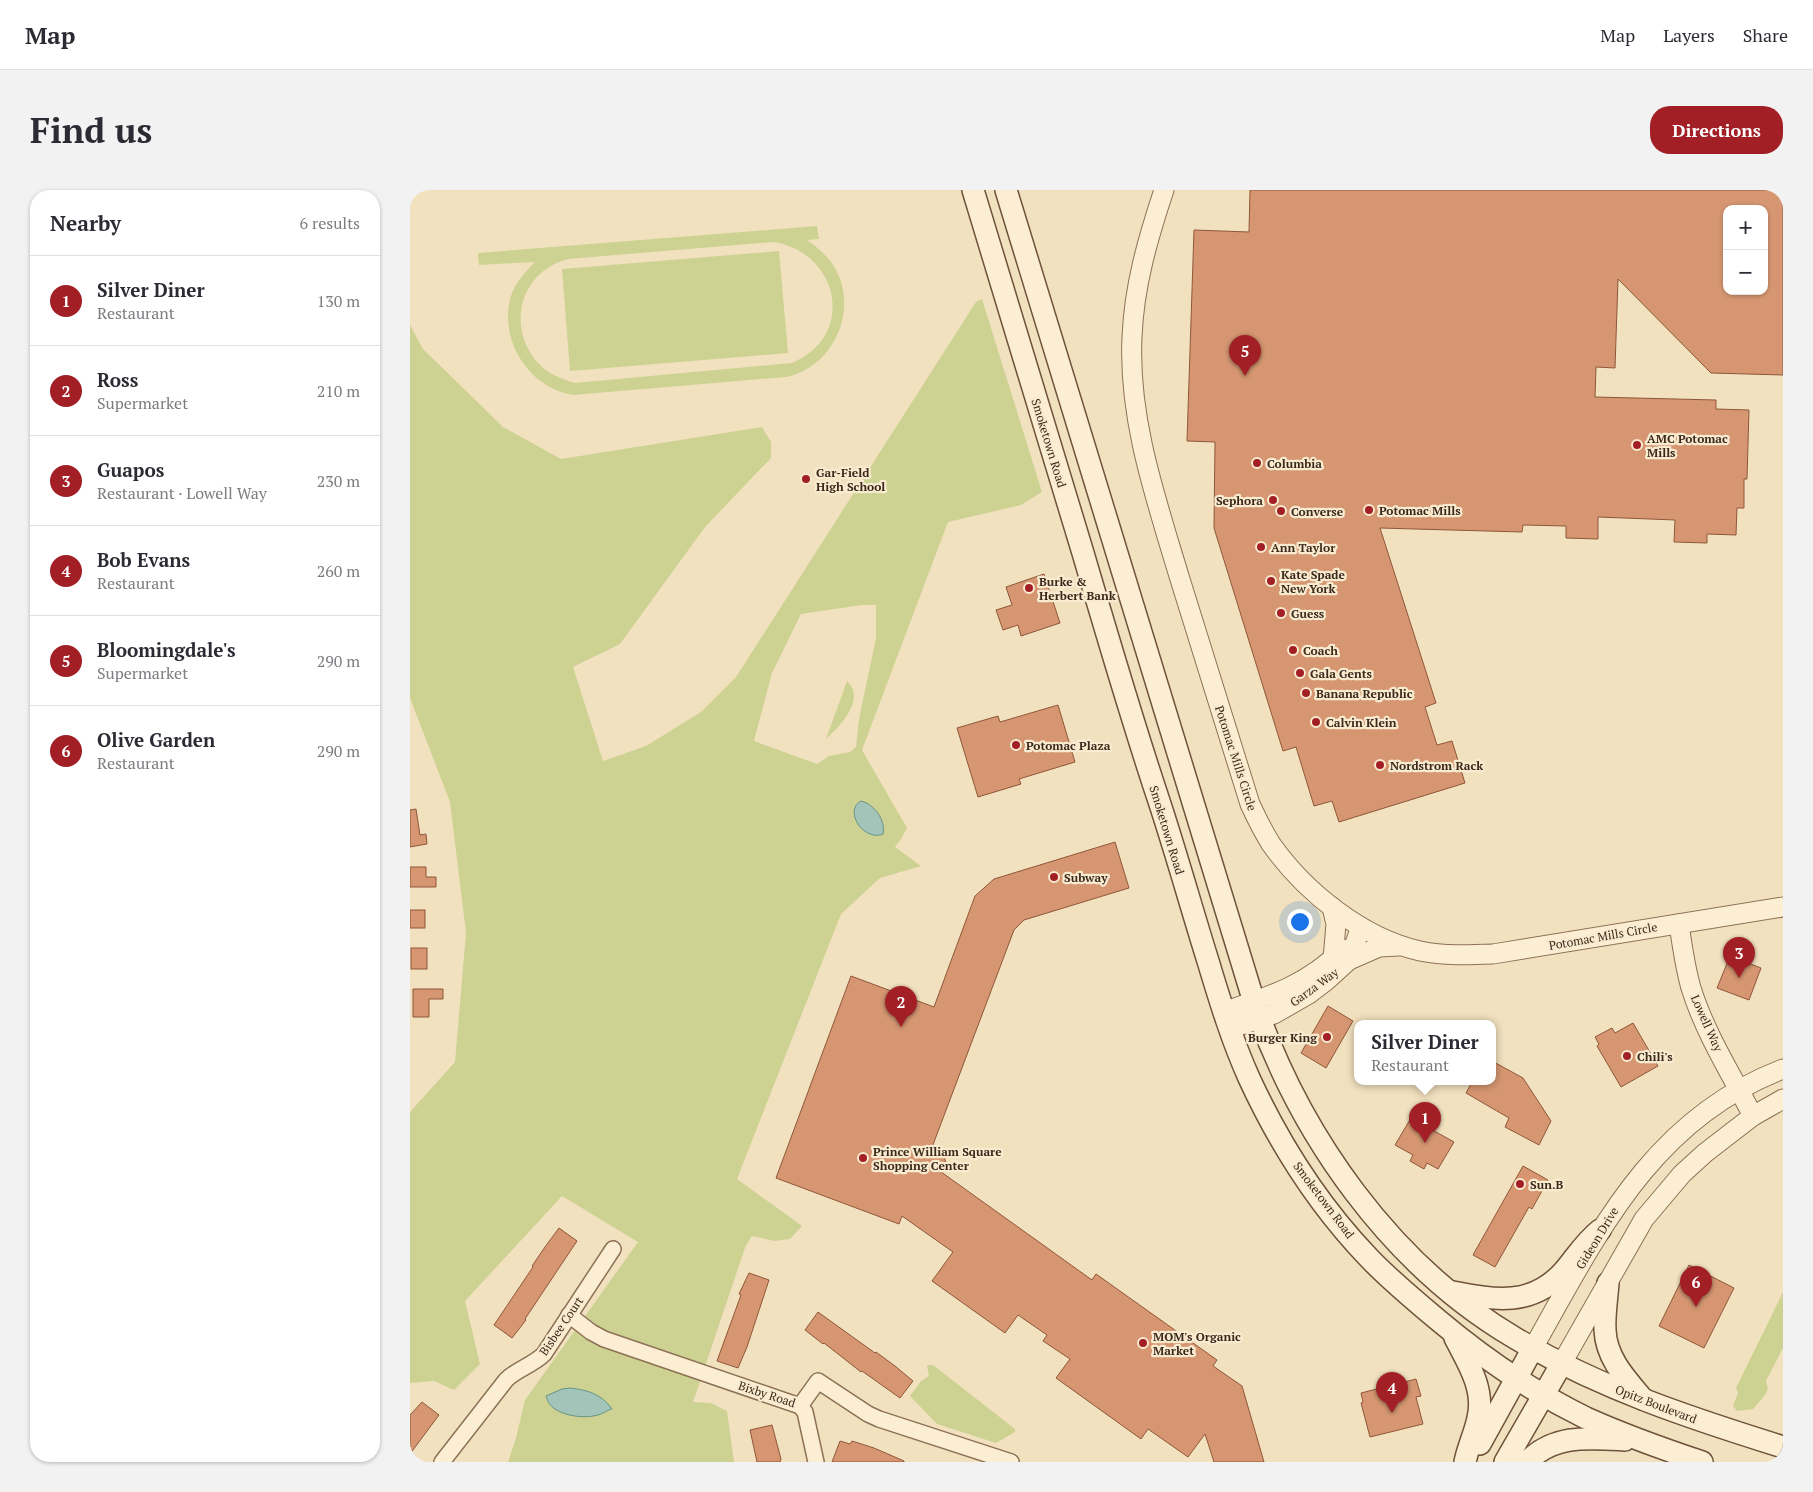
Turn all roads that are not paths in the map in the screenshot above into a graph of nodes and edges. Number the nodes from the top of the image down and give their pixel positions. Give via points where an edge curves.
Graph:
1 (972, 190) edge
2 (1006, 190) edge
3 (1164, 190) edge
4 (1108, 525) junction
5 (1077, 534) junction
6 (1783, 906) edge
7 (1332, 907) junction
8 (1680, 924) junction
9 (1362, 927) junction
10 (1406, 947) junction
11 (1341, 960) junction
12 (1256, 1010) junction
13 (1226, 1020) junction
14 (1783, 1068) edge
15 (1738, 1089) junction
16 (1783, 1099) edge
17 (1753, 1116) junction
18 (1600, 1230) junction
19 (612, 1249) dead end
20 (1608, 1283) junction
21 (1450, 1291) junction
22 (569, 1315) junction
23 (1451, 1331) junction
24 (1533, 1348) junction
25 (1562, 1363) junction
26 (1516, 1379) junction
27 (1544, 1395) junction
28 (1645, 1401) junction
29 (800, 1406) junction
30 (1641, 1440) junction
31 (1783, 1448) edge
32 (442, 1462) edge
33 (816, 1462) edge
34 (1011, 1462) edge
35 (1465, 1462) edge
36 (1470, 1462) edge
37 (1505, 1462) edge
38 (1526, 1462) edge
39 (1702, 1462) edge

1 - 5 main road, Smoketown Road
2 - 4 main road
3 - 7 street, Potomac Mills Circle via 1148,238 1134,308 1133,382 1143,449 1250,804 1271,844 1286,863
4 - 5 main road
4 - 12 main road
5 - 13 main road, Smoketown Road
6 - 8 street, Potomac Mills Circle
7 - 9 street, Potomac Mills Circle
7 - 11 street
8 - 10 street, Potomac Mills Circle via 1493,954 1460,955
8 - 15 street, Lowell Way via 1691,988 1710,1035
9 - 10 street, Potomac Mills Circle
9 - 11 street, Garza Way
10 - 11 street via 1379,947
11 - 12 street, Garza Way via 1326,982 1309,994 1274,1014
12 - 13 street, Garza Way
12 - 21 main road via 1288,1086 1328,1156 1383,1226
13 - 23 main road, Smoketown Road via 1264,1108 1314,1191 1372,1261
14 - 15 street, Gideon Drive
15 - 17 street, Lowell Way
15 - 18 street, Gideon Drive via 1698,1117 1667,1145 1622,1198
16 - 17 street
17 - 20 street via 1705,1153 1661,1197 1644,1219
18 - 21 main road via 1577,1252 1556,1280 1530,1295 1492,1299
18 - 24 street, Gideon Drive
19 - 22 street, Bisbee Court
20 - 25 street
20 - 28 main road via 1606,1342 1624,1377
21 - 24 main road via 1489,1321
22 - 29 street, Bixby Road via 604,1339
22 - 32 street, Bisbee Court via 544,1354 506,1380
23 - 26 main road, Smoketown Road
23 - 35 main road via 1472,1371 1480,1402 1479,1417
24 - 25 main road, Opitz Boulevard
24 - 26 main road, Gideon Drive
25 - 27 main road
25 - 28 main road, Opitz Boulevard
26 - 27 main road
26 - 36 main road, Gideon Drive
27 - 30 main road via 1584,1417
27 - 37 main road
28 - 31 main road, Opitz Boulevard
29 - 33 street via 805,1412
29 - 34 street, Bixby Road via 818,1381 879,1419
30 - 38 main road via 1578,1438 1544,1448
30 - 39 main road

